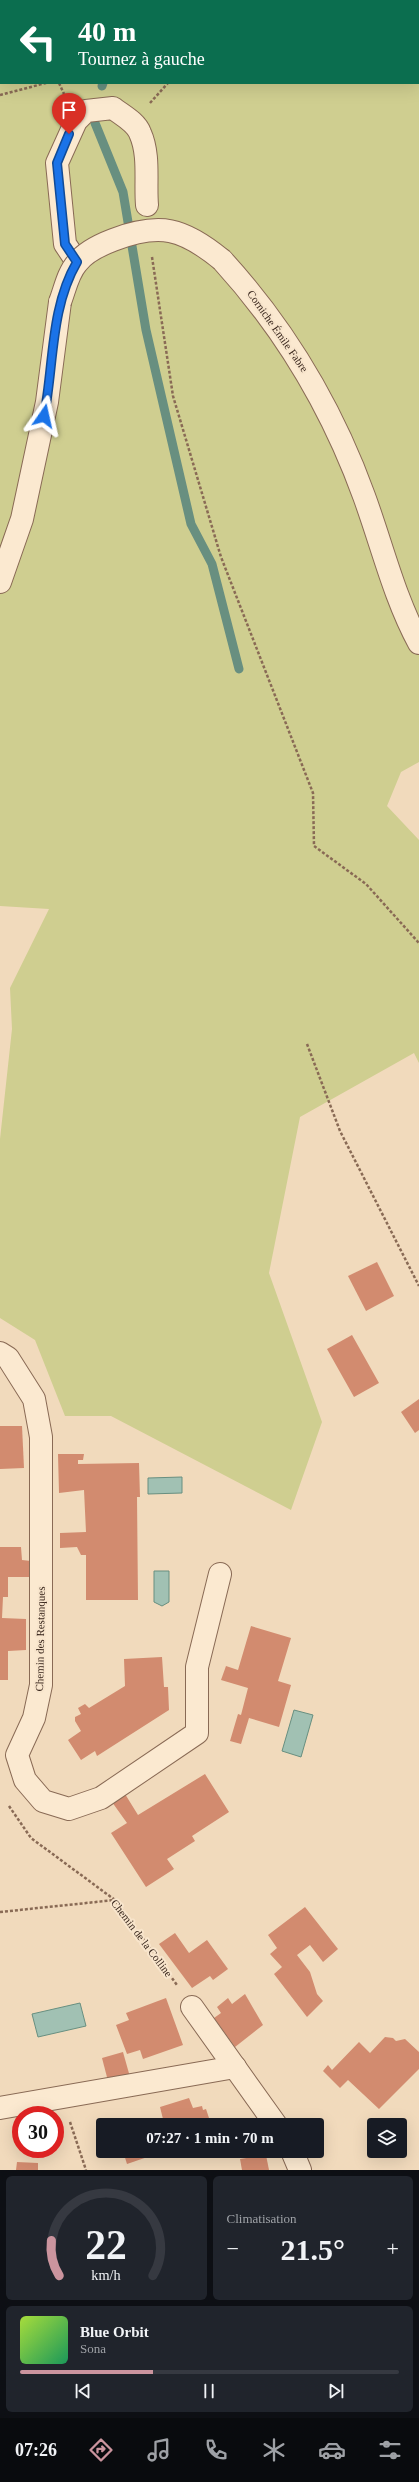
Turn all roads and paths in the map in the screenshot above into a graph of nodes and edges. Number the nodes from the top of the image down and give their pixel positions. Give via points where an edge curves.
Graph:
1 (42, 84) edge
2 (0, 94) edge
3 (147, 205) dead end
4 (152, 250) dead end
5 (77, 262) junction
6 (0, 582) edge
7 (419, 643) edge
8 (419, 943) edge
9 (307, 1044) dead end
10 (419, 1286) edge
11 (0, 1353) edge
12 (220, 1574) dead end
13 (9, 1805) dead end
14 (115, 1900) junction
15 (0, 1912) edge
16 (192, 2007) joint
17 (235, 2067) junction
18 (63, 2098) junction
19 (0, 2108) edge
20 (271, 2118) edge
21 (295, 2158) edge
22 (86, 2170) edge
23 (300, 2170) edge

1 - 2 path
3 - 5 street via 146,156 140,132 131,121 113,108 86,111 76,120 57,163 65,244
4 - 8 path via 173,396 221,557 313,793 314,846 366,884
5 - 6 street, Corniche Émile Fabre, bridge via 60,302 47,402 22,519
5 - 7 street, Corniche Émile Fabre, bridge via 102,244 130,234 154,229 167,230 201,243 222,260 254,295 309,376 338,428 407,621
9 - 10 path via 340,1131
11 - 12 street, Chemin des Restanques via 8,1358 34,1399 41,1437 41,1685 34,1718 17,1755 25,1780 43,1801 70,1809 101,1798 197,1733 197,1667
13 - 14 path, Chemin de la Colline via 31,1838
14 - 15 path
14 - 16 path, Chemin de la Colline
16 - 17 street
17 - 18 street
17 - 20 street
18 - 19 street
18 - 22 path
21 - 23 street

